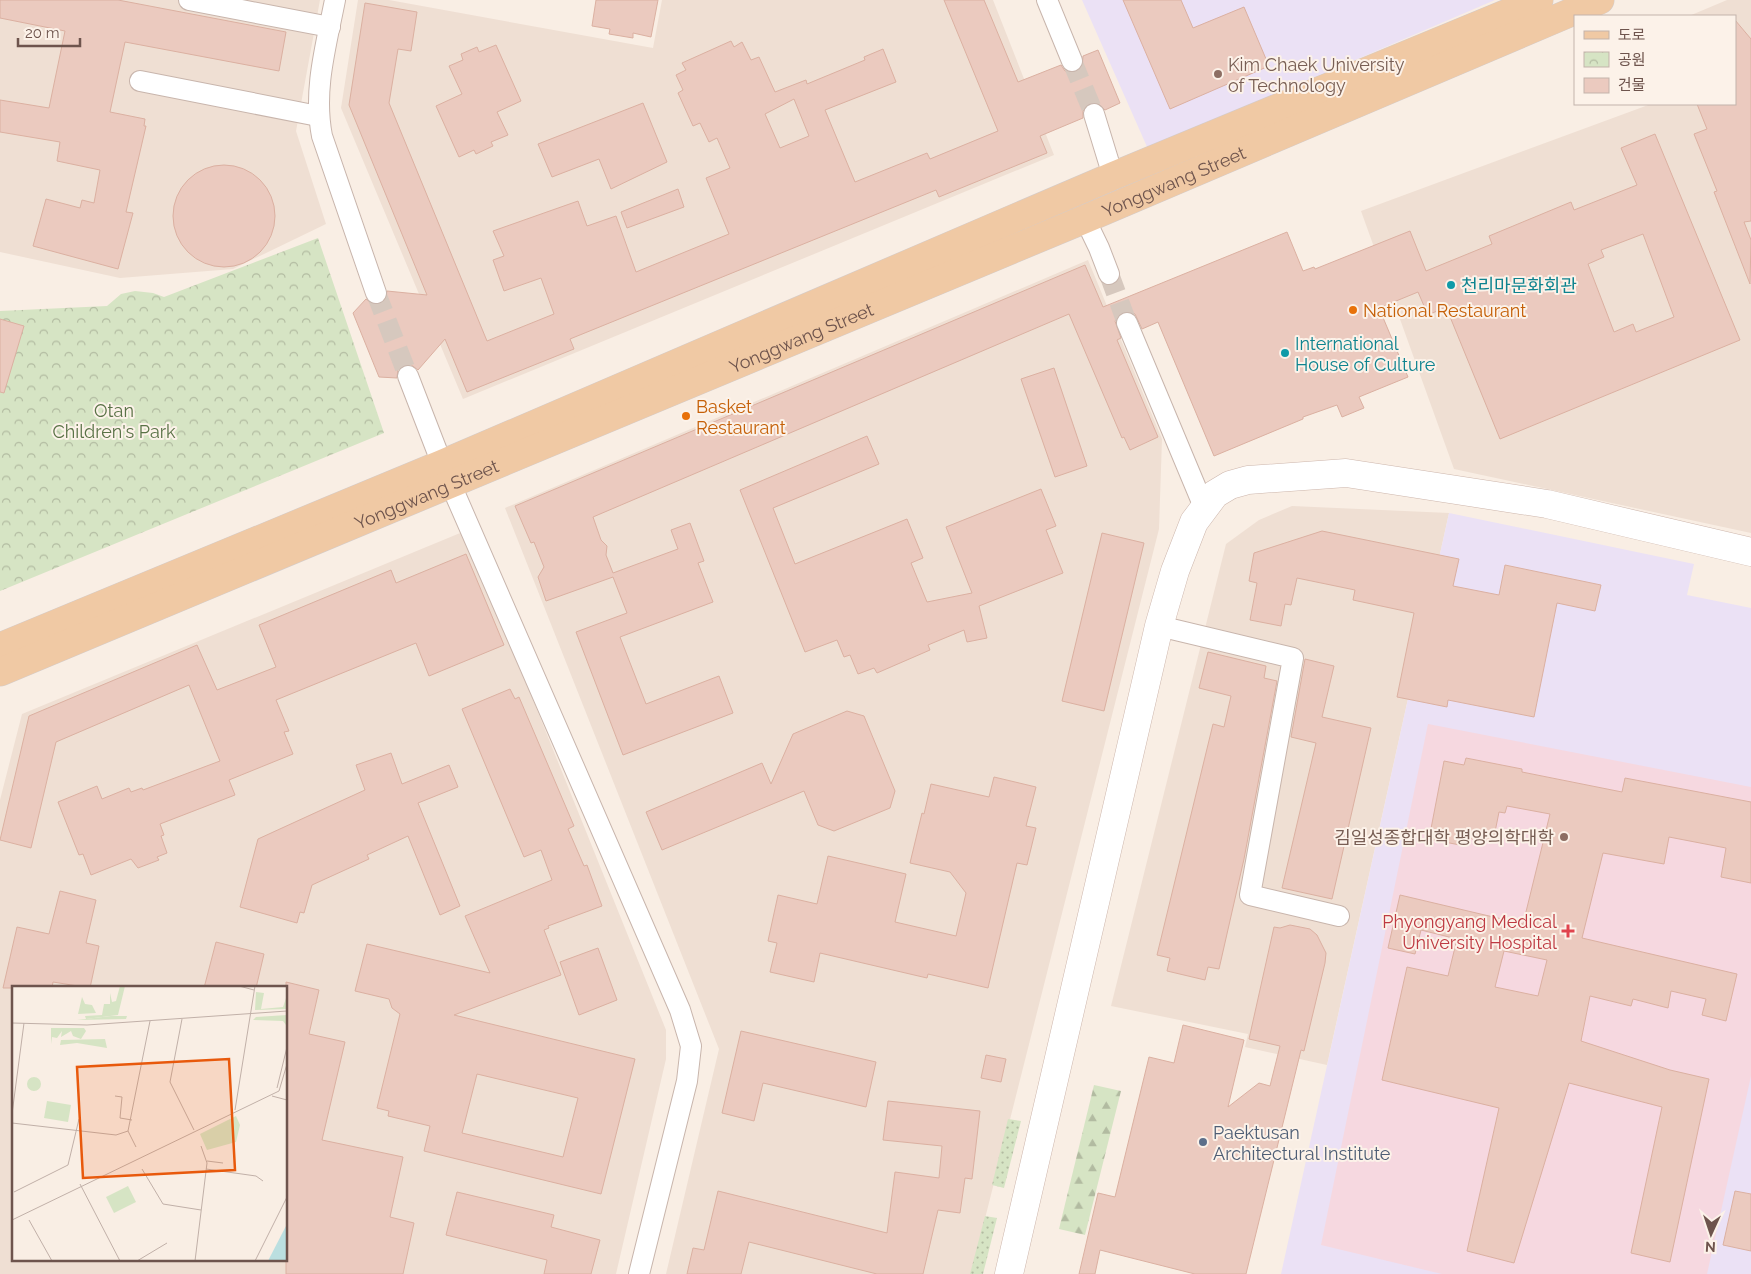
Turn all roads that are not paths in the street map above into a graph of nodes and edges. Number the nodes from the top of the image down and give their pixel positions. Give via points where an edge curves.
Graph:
1 (189, 0) edge
2 (335, 0) edge
3 (1048, 0) edge
4 (1539, 0) edge
5 (1600, 0) edge
6 (330, 27) junction
7 (1072, 61) tunnel mouth
8 (140, 80) dead end
9 (1094, 114) tunnel mouth
10 (318, 116) junction
11 (1113, 176) junction
12 (1085, 220) junction
13 (1109, 274) tunnel mouth
14 (376, 293) tunnel mouth
15 (1127, 323) tunnel mouth
16 (408, 376) tunnel mouth
17 (447, 474) junction
18 (1204, 508) junction
19 (1751, 552) edge
20 (1159, 626) junction
21 (0, 647) edge
22 (0, 672) edge
23 (1339, 916) dead end
24 (639, 1274) edge
25 (1009, 1274) edge

1 - 6 street
2 - 6 street
3 - 7 street
4 - 11 main road, Yonggwang Street
5 - 12 main road, Yonggwang Street
6 - 10 street via 317,96
8 - 10 street
9 - 11 street
10 - 14 street
11 - 17 main road, Yonggwang Street
12 - 13 street
12 - 17 main road, Yonggwang Street
15 - 18 street
16 - 17 street
17 - 21 main road, Yonggwang Street
17 - 22 main road, Yonggwang Street
17 - 24 street via 676,1001 691,1046 687,1081
18 - 19 street via 1222,490 1248,480 1346,473 1546,504
18 - 20 street via 1186,542
20 - 23 street via 1293,658 1250,895
20 - 25 street

